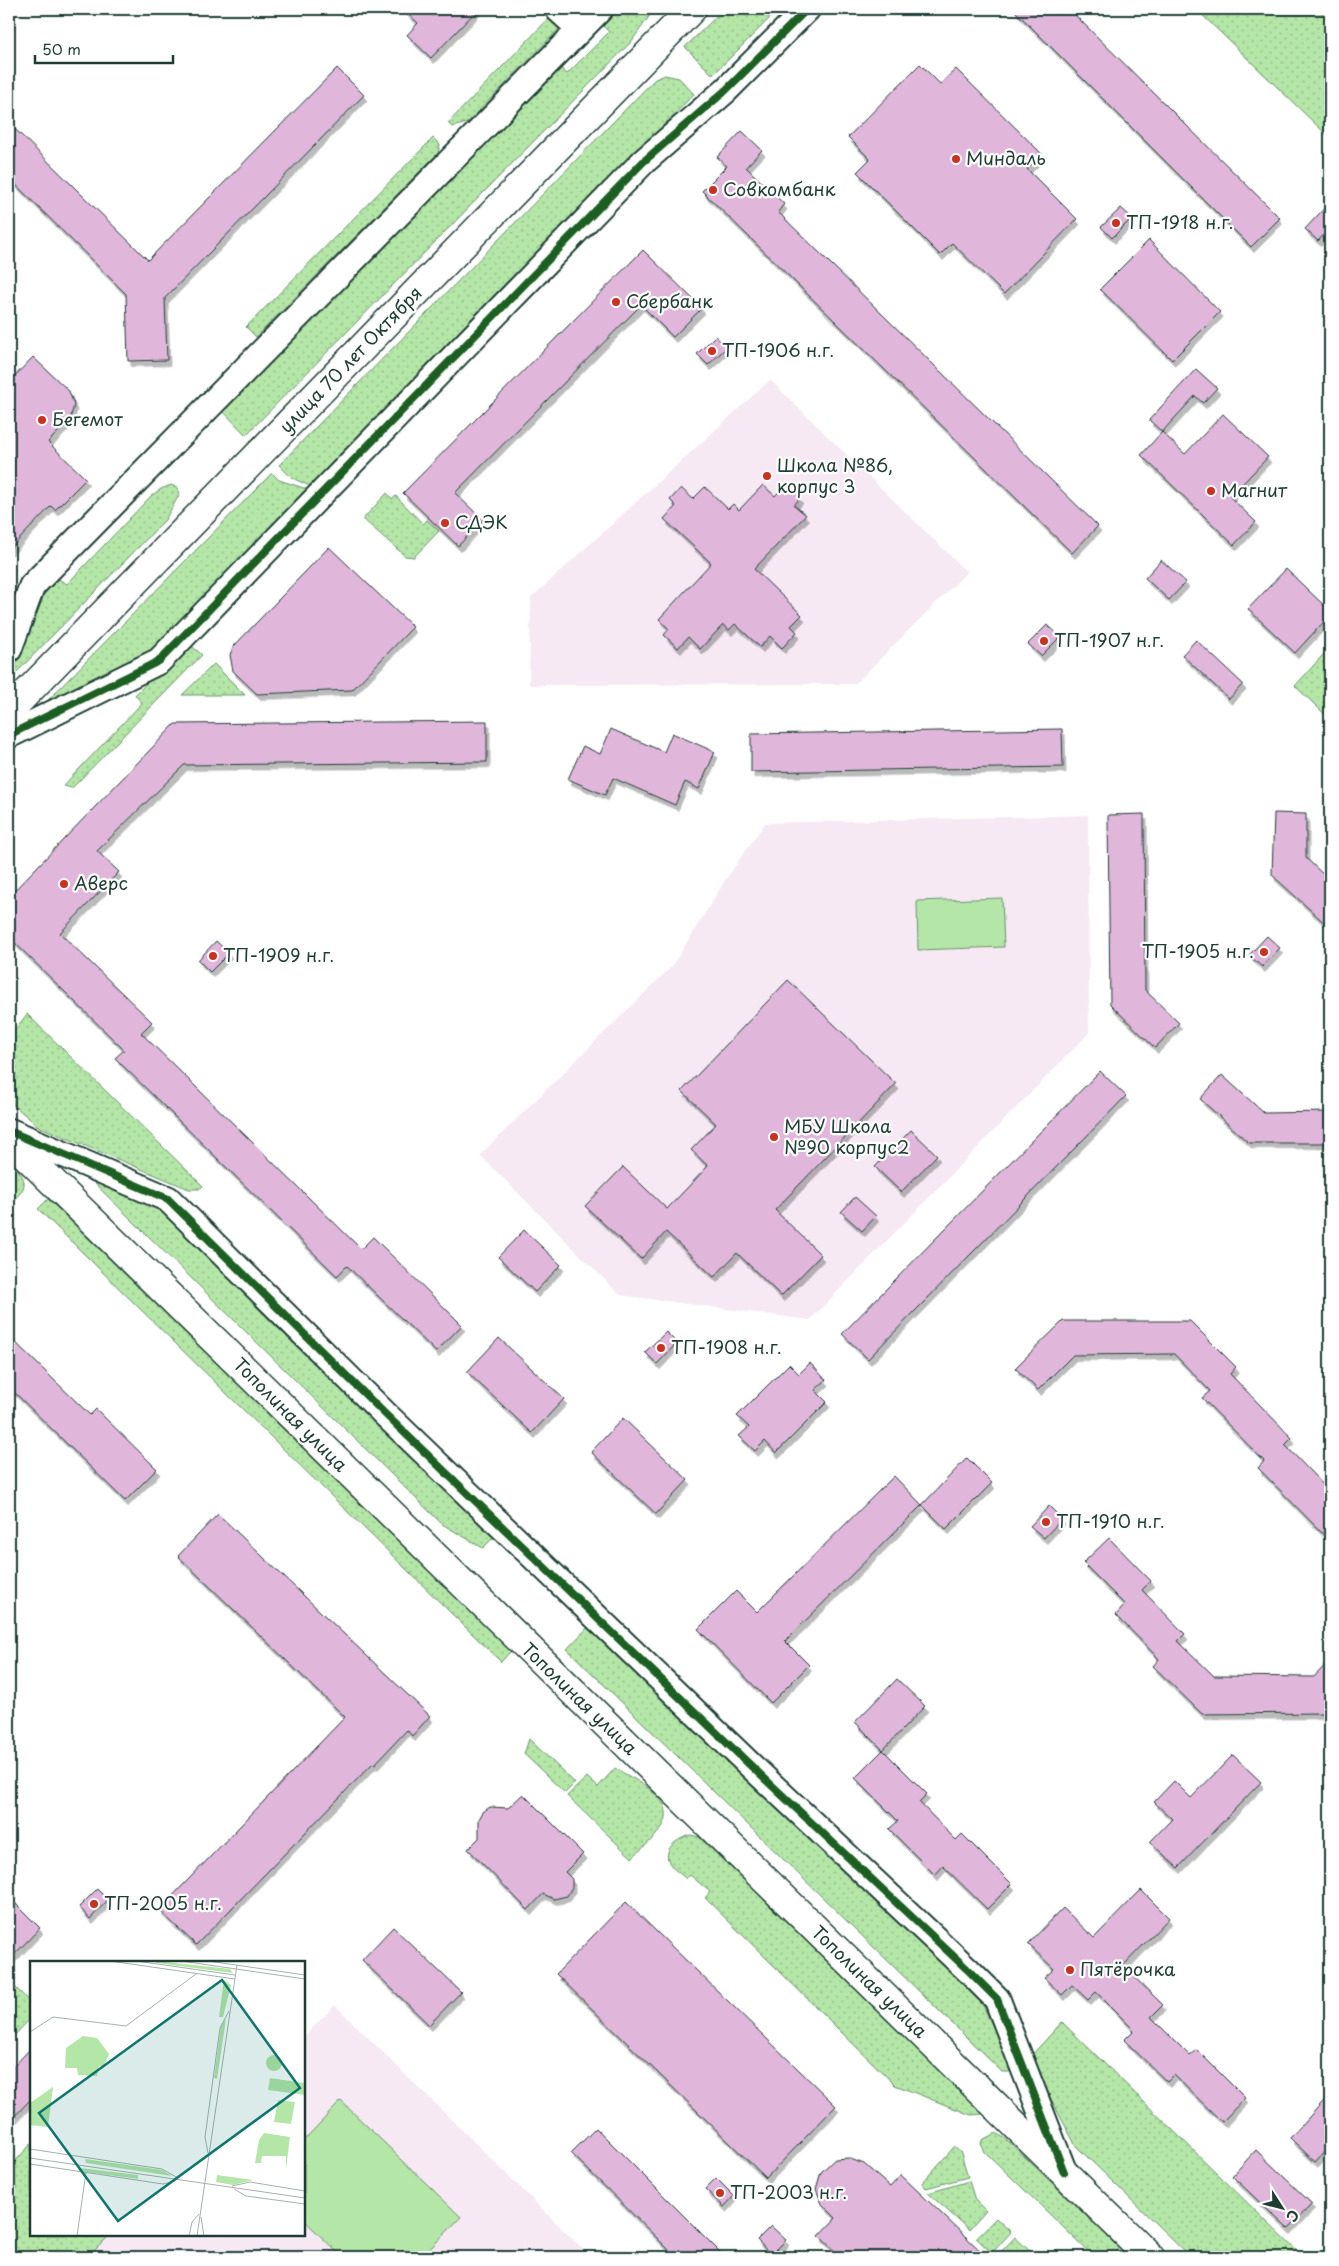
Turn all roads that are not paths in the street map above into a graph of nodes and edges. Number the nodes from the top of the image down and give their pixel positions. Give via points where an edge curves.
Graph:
1 (558, 9) edge
2 (600, 9) edge
3 (692, 9) edge
4 (806, 9) edge
5 (580, 29) junction
6 (9, 649) edge
7 (9, 711) edge
8 (9, 734) edge
9 (9, 1130) edge
10 (9, 1139) edge
11 (1064, 2172) junction
12 (1150, 2257) edge

1 - 5 street
2 - 5 street
3 - 7 main road, улица 70 лет Октября
4 - 8 street via 726,90 643,162 159,661
5 - 6 street via 32,586
9 - 11 street via 168,1199 385,1414 967,1969 997,1999
10 - 11 main road, Тополиная улица
11 - 12 main road, Тополиная улица

